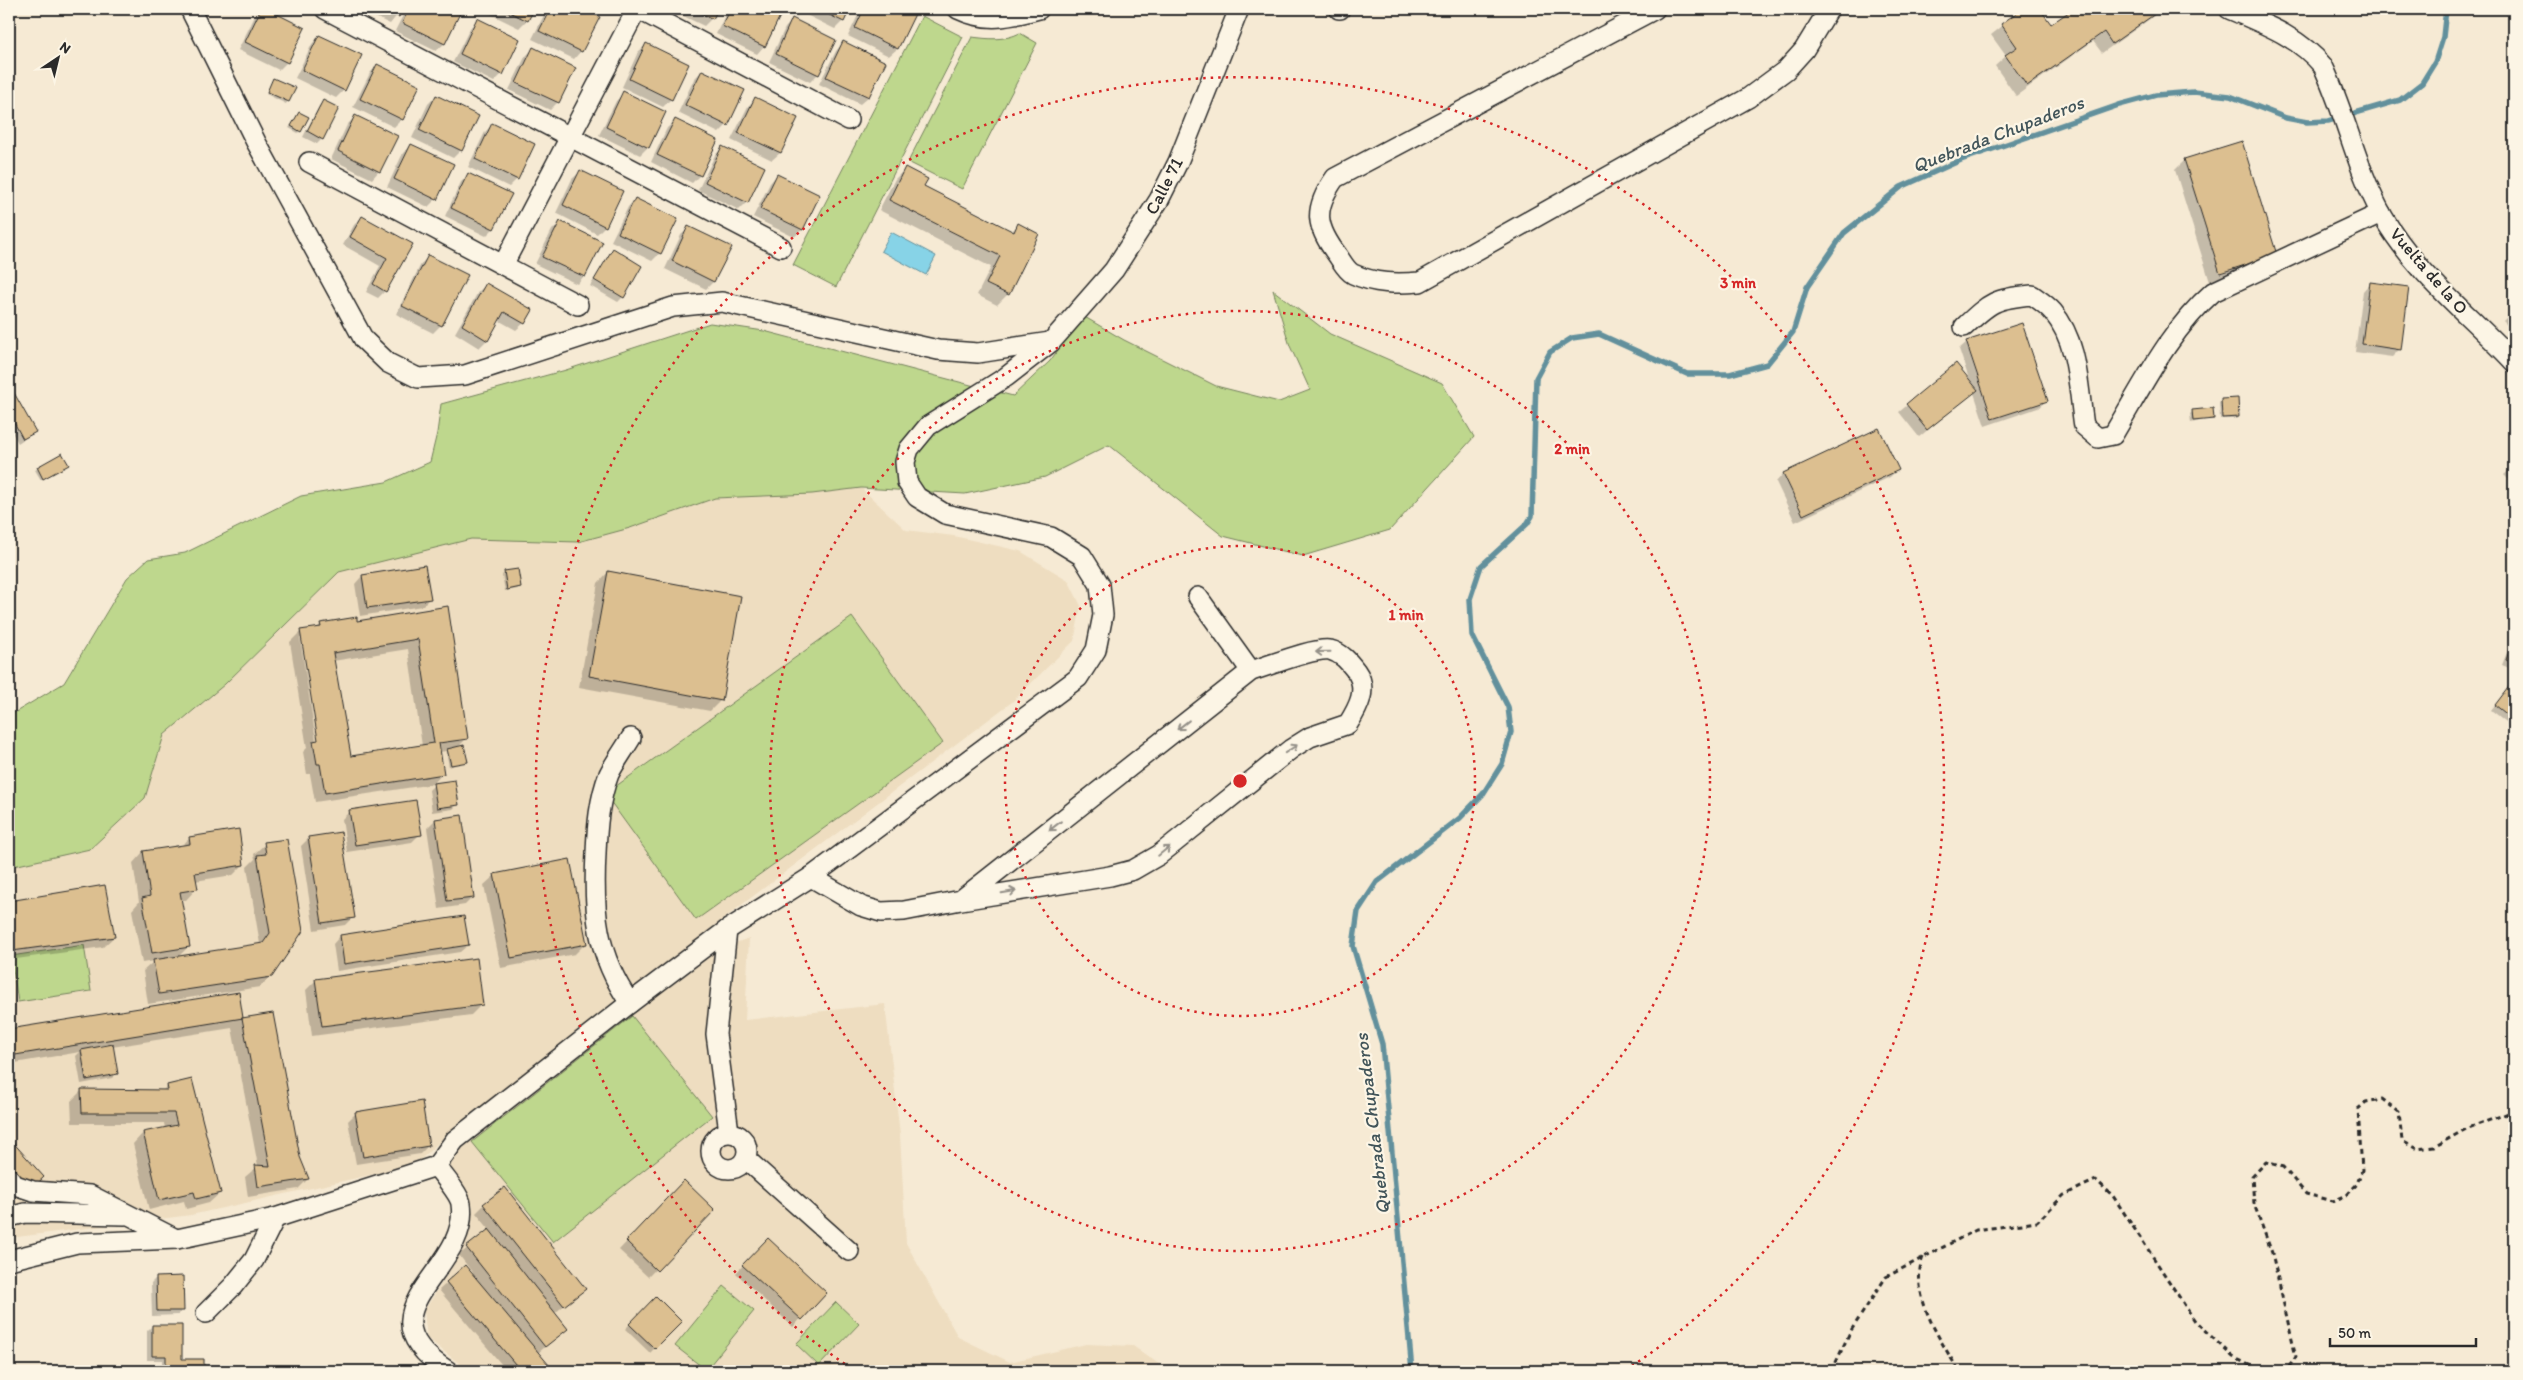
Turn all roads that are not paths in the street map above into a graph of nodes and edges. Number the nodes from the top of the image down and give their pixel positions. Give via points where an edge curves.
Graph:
1 (190, 9) edge
2 (325, 9) edge
3 (638, 9) edge
4 (958, 9) edge
5 (1039, 9) edge
6 (1239, 9) edge
7 (1655, 9) edge
8 (1829, 9) edge
9 (2229, 9) edge
10 (848, 120) dead end
11 (570, 137) junction
12 (309, 162) dead end
13 (2381, 214) junction
14 (781, 246) dead end
15 (503, 265) junction
16 (578, 305) dead end
17 (1964, 327) dead end
18 (1051, 342) junction
19 (2514, 362) edge
20 (1198, 597) dead end
21 (1251, 671) junction
22 (631, 738) dead end
23 (811, 877) junction
24 (961, 900) junction
25 (728, 930) junction
26 (630, 1003) junction
27 (728, 1132) junction
28 (746, 1159) junction
29 (436, 1166) junction
30 (9, 1178) edge
31 (130, 1215) junction
32 (9, 1217) edge
33 (274, 1218) junction
34 (177, 1239) junction
35 (848, 1251) dead end
36 (9, 1260) edge
37 (206, 1312) dead end
38 (448, 1371) edge

1 - 18 street via 256,142 364,340 388,363 418,378 465,375 673,307 722,302 938,350 978,353
2 - 11 street
3 - 10 street
3 - 11 street
4 - 5 street via 974,17 1006,18
6 - 18 street, Calle 71 via 1178,162 1159,200 1114,270
7 - 8 street via 1335,178 1322,196 1318,218 1328,244 1351,273 1373,281 1420,282 1748,98 1786,70 1804,50
9 - 13 street, Vuelta de la O via 2287,35 2310,51 2323,66
11 - 14 street
11 - 15 street
12 - 15 street
13 - 17 street via 2213,292 2198,305 2157,359 2112,435 2098,438 2084,426 2076,364 2066,332 2052,311 2032,295 2004,298 1982,310
13 - 19 street, Vuelta de la O via 2437,285
15 - 16 street
18 - 23 street, Calle 71 via 1006,377 928,426 909,449 905,462 906,482 917,497 945,514 1051,537 1082,556 1100,585 1103,614 1096,650 1078,678
20 - 21 street
21 -> 24 street
24 -> 21 street via 1133,870 1159,855 1291,749 1310,737 1348,724 1362,702 1360,678 1346,658 1329,650
22 - 26 street via 610,774 597,813 594,912 606,958
23 - 24 street via 861,906 881,912
23 - 25 street, Calle 71
25 - 26 street, Calle 71
25 - 27 street via 716,1034
26 - 29 street, Calle 71 via 455,1140
27 - 28 street via 742,1138 747,1150
27 - 28 street via 713,1140 710,1148 716,1165 732,1169
28 - 35 street
29 - 33 street
29 - 38 street via 461,1202 462,1215 458,1235 412,1307 409,1324 419,1345 435,1363
30 - 31 street via 16,1185 33,1191 90,1195
31 - 32 street via 25,1213
31 - 34 street
33 - 34 street
33 - 37 street via 254,1260
34 - 36 street via 77,1243

